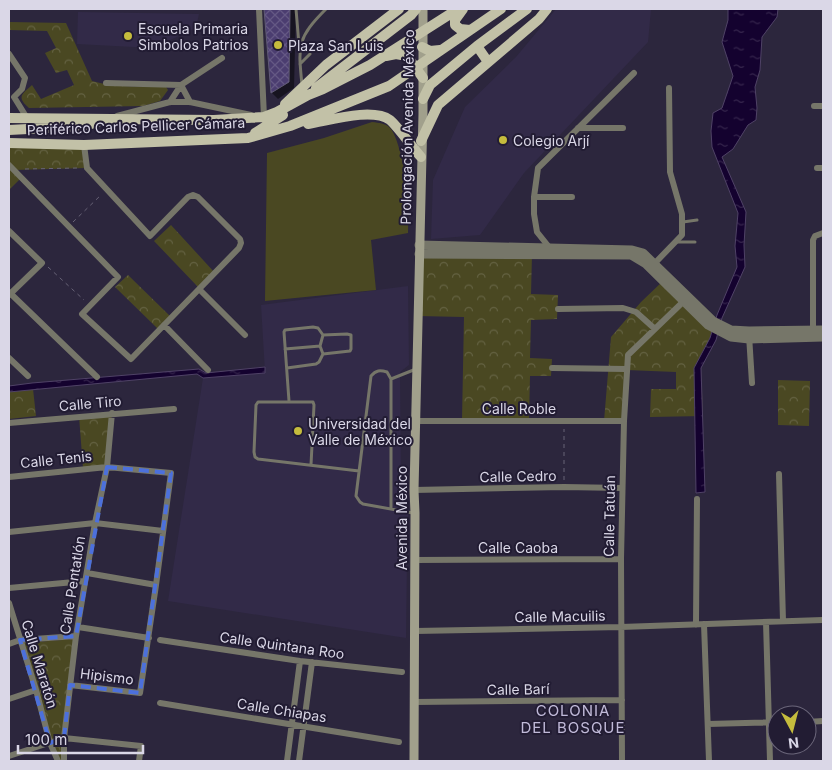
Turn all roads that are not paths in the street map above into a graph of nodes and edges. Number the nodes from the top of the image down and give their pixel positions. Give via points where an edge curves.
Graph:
1 (259, 9) edge
2 (296, 9) edge
3 (326, 9) edge
4 (399, 9) edge
5 (416, 9) edge
6 (423, 9) edge
7 (458, 9) edge
8 (463, 9) edge
9 (500, 9) edge
10 (527, 9) edge
11 (547, 9) edge
12 (470, 30) junction
13 (422, 31) junction
14 (299, 46) junction
15 (477, 46) junction
16 (422, 47) junction
17 (441, 50) junction
18 (9, 54) edge
19 (310, 54) dead end
20 (383, 57) junction
21 (222, 58) dead end
22 (488, 62) junction
23 (300, 64) junction
24 (326, 65) junction
25 (419, 65) junction
26 (634, 73) dead end
27 (337, 77) junction
28 (422, 78) joint
29 (106, 83) dead end
30 (181, 85) junction
31 (669, 88) dead end
32 (305, 90) junction
33 (12, 97) edge
34 (423, 99) junction
35 (170, 102) junction
36 (190, 102) junction
37 (814, 106) dead end
38 (823, 106) edge
39 (270, 117) junction
40 (9, 118) edge
41 (27, 118) junction
42 (108, 118) junction
43 (290, 126) junction
44 (578, 128) junction
45 (623, 128) dead end
46 (9, 130) edge
47 (248, 138) junction
48 (421, 141) junction
49 (9, 143) edge
50 (84, 145) junction
51 (421, 156) junction
52 (11, 168) edge
53 (534, 196) junction
54 (572, 197) dead end
55 (697, 220) dead end
56 (682, 222) junction
57 (9, 230) edge
58 (823, 233) edge
59 (674, 242) junction
60 (695, 242) dead end
61 (549, 247) junction
62 (419, 250) junction
63 (655, 263) junction
64 (199, 289) junction
65 (10, 294) edge
66 (686, 300) junction
67 (558, 309) dead end
68 (164, 325) junction
69 (655, 329) junction
70 (823, 330) edge
71 (813, 331) junction
72 (245, 334) dead end
73 (323, 335) junction
74 (749, 335) junction
75 (823, 337) edge
76 (320, 346) junction
77 (285, 349) junction
78 (323, 354) junction
79 (9, 358) edge
80 (287, 368) junction
81 (552, 368) dead end
82 (416, 369) junction
83 (208, 370) dead end
84 (626, 370) junction
85 (28, 376) dead end
86 (97, 377) dead end
87 (391, 379) junction
88 (752, 384) dead end
89 (289, 401) junction
90 (174, 409) dead end
91 (112, 413) junction
92 (415, 420) junction
93 (624, 421) junction
94 (9, 423) edge
95 (311, 465) junction
96 (107, 467) junction
97 (359, 471) junction
98 (779, 474) dead end
99 (9, 477) edge
100 (622, 488) junction
101 (414, 490) junction
102 (697, 500) dead end
103 (391, 508) junction
104 (415, 513) junction
105 (95, 523) junction
106 (163, 531) junction
107 (9, 532) edge
108 (620, 559) junction
109 (415, 560) junction
110 (87, 573) junction
111 (86, 581) junction
112 (156, 585) junction
113 (9, 588) edge
114 (9, 603) edge
115 (823, 620) edge
116 (783, 621) junction
117 (766, 622) junction
118 (704, 624) junction
119 (696, 625) junction
120 (78, 627) junction
121 (621, 627) junction
122 (415, 630) junction
123 (76, 636) junction
124 (149, 638) junction
125 (20, 640) junction
126 (160, 640) dead end
127 (9, 644) edge
128 (300, 661) junction
129 (312, 662) junction
130 (402, 672) dead end
131 (70, 685) junction
132 (36, 690) junction
133 (9, 699) edge
134 (622, 700) junction
135 (414, 702) junction
136 (160, 703) dead end
137 (768, 705) edge
138 (767, 723) edge
139 (292, 724) junction
140 (708, 724) junction
141 (304, 726) junction
142 (64, 738) junction
143 (399, 742) dead end
144 (50, 743) junction
145 (9, 756) edge
146 (58, 761) edge
147 (64, 761) edge
148 (139, 761) edge
149 (288, 761) edge
150 (299, 761) edge
151 (414, 761) edge
152 (622, 761) edge
153 (708, 761) edge

1 - 39 street
2 - 14 lane
3 - 14 lane via 310,24
4 - 24 main road
5 - 27 main road
6 - 13 main road, Prolongación Avenida México
7 - 13 main road, Periférico Carlos Pellicer Cámara
8 - 12 main road via 455,25
9 - 12 main road, Periférico Carlos Pellicer Cámara
10 - 15 main road
11 - 22 main road
12 - 17 main road, Periférico Carlos Pellicer Cámara
13 - 16 main road, Prolongación Avenida México
13 - 20 main road, Periférico Carlos Pellicer Cámara
14 - 23 lane
15 - 22 main road
15 - 34 main road via 430,85
16 - 17 main road
16 - 25 main road, Prolongación Avenida México
17 - 25 main road, Periférico Carlos Pellicer Cámara
18 - 33 street via 25,78 22,90
19 - 23 lane
20 - 25 main road via 407,56
20 - 27 main road, Periférico Carlos Pellicer Cámara
21 - 30 street
22 - 48 main road via 438,105
23 - 32 lane
24 - 27 main road
24 - 32 main road
25 - 28 main road
25 - 43 main road, Periférico Carlos Pellicer Cámara via 389,86
26 - 44 street
27 - 32 main road, Periférico Carlos Pellicer Cámara via 324,90
28 - 34 main road, Prolongación Avenida México
29 - 30 street
30 - 35 street
30 - 36 street
31 - 56 street via 670,172
32 - 39 main road, Periférico Carlos Pellicer Cámara
33 - 41 street
34 - 48 main road, Prolongación Avenida México
35 - 36 street
35 - 42 street
36 - 39 street
37 - 38 street
39 - 42 main road, Periférico Carlos Pellicer Cámara via 214,120
39 - 47 main road
40 - 41 main road, Periférico Carlos Pellicer Cámara
41 - 42 main road, Periférico Carlos Pellicer Cámara
42 - 46 main road via 85,126
43 - 47 main road, Periférico Carlos Pellicer Cámara
43 - 51 main road via 376,115 389,120
44 - 45 street
44 - 53 street via 539,166
47 - 50 main road, Periférico Carlos Pellicer Cámara
48 - 51 main road, Prolongación Avenida México
49 - 50 main road, Periférico Carlos Pellicer Cámara
50 - 64 street via 87,168 150,236 193,195 240,239 239,248
51 - 62 main road, Prolongación Avenida México
52 - 68 street via 118,277 82,314 131,359
53 - 54 street
53 - 61 street via 537,232
55 - 56 lane
56 - 59 street via 682,235
57 - 65 street via 42,262
58 - 71 street via 813,240
59 - 60 lane
59 - 63 street
61 - 62 street
61 - 63 street via 632,250 644,253
62 - 66 street via 630,255 646,264
62 - 82 main road, Avenida México
63 - 66 street
64 - 68 street
64 - 72 street
65 - 86 street
66 - 69 street, Calle Tatuán
66 - 74 street via 713,321
67 - 69 street via 623,308 636,312
68 - 83 street
69 - 84 street, Calle Tatuán via 628,355
70 - 71 street
71 - 74 street
73 - 76 lane
73 - 77 lane via 313,327 285,330
73 - 78 lane via 351,335 352,349
74 - 75 street
74 - 88 street
76 - 77 lane
76 - 78 lane
77 - 80 lane
78 - 80 lane via 316,364
79 - 85 street
80 - 89 lane
81 - 84 street
82 - 87 lane
82 - 92 main road, Avenida México
84 - 93 street, Calle Tatuán
87 - 97 lane via 387,372 380,370 371,376
87 - 103 lane
89 - 95 lane via 313,402
89 - 95 lane via 258,402 255,457
90 - 91 street, Calle Tiro
91 - 94 street, Calle Tiro
91 - 96 street, Calle Pentatlón
92 - 93 street, Calle Roble
92 - 101 main road, Avenida México
93 - 100 street, Calle Tatuán
95 - 97 lane
96 - 99 street, Calle Tenis
96 - 105 street, Calle Pentatlón
96 - 106 street, Calle Tenis via 171,473
97 - 103 lane via 356,496 360,502
98 - 116 street
100 - 101 street, Calle Cedro
100 - 108 street, Calle Tatuán
101 - 104 main road, Avenida México
102 - 119 street
103 - 104 lane
104 - 109 main road, Avenida México
105 - 106 street
105 - 107 street
105 - 110 street, Calle Pentatlón
106 - 112 street
108 - 109 street, Calle Caoba
108 - 121 street, Calle Tatuán
109 - 122 main road, Avenida México
110 - 111 street, Calle Pentatlón
110 - 112 street
111 - 113 street
111 - 120 street, Calle Pentatlón
112 - 124 street
114 - 125 street, Calle Maratón
115 - 116 street, Calle Macuilis
116 - 117 street, Calle Macuilis
117 - 118 street, Calle Macuilis
117 - 137 street
118 - 119 street, Calle Macuilis
118 - 140 street
119 - 121 street, Calle Macuilis
120 - 123 street, Calle Pentatlón
120 - 124 street
121 - 122 street, Calle Macuilis
121 - 134 street, Calle Tatuán
122 - 135 main road, Avenida México
123 - 125 street
123 - 131 street, Calle Pentatlón
124 - 131 street, Hipismo via 140,693
125 - 127 street
125 - 132 street, Calle Maratón
126 - 128 street, Calle Quintana Roo
128 - 129 street, Calle Quintana Roo
128 - 139 street
129 - 130 street, Calle Quintana Roo
129 - 141 street
131 - 142 street, Calle Pentatlón
132 - 133 street
132 - 144 street, Calle Maratón
134 - 135 street, Calle Barí
134 - 152 street, Calle Tatuán
135 - 151 main road, Avenida México
136 - 139 street, Calle Chiapas
138 - 140 street
139 - 141 street, Calle Chiapas
139 - 149 street
140 - 153 street
141 - 143 street, Calle Chiapas
141 - 150 street
142 - 144 street
142 - 147 street, Calle Pentatlón
142 - 148 street via 141,746
144 - 145 street
144 - 146 street, Calle Maratón

